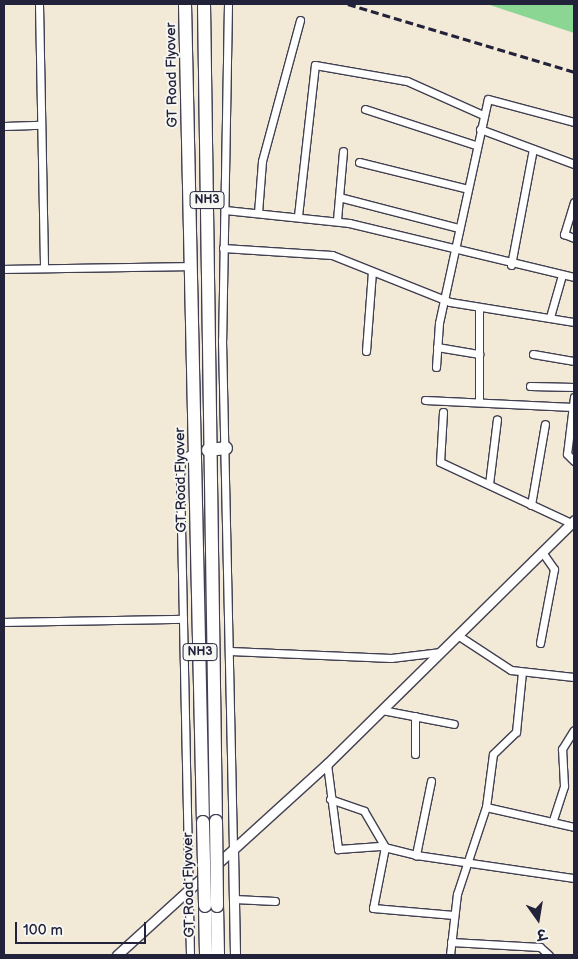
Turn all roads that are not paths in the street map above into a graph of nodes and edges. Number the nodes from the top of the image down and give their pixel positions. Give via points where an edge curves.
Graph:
1 (39, 4) edge
2 (185, 4) edge
3 (204, 4) edge
4 (228, 4) edge
5 (300, 20) dead end
6 (366, 109) dead end
7 (483, 115) junction
8 (574, 122) edge
9 (41, 125) junction
10 (4, 126) edge
11 (480, 129) junction
12 (475, 145) junction
13 (533, 149) junction
14 (343, 151) dead end
15 (359, 162) dead end
16 (574, 164) edge
17 (468, 189) junction
18 (339, 197) junction
19 (574, 202) edge
20 (225, 210) junction
21 (258, 213) junction
22 (298, 216) junction
23 (337, 220) junction
24 (459, 228) junction
25 (574, 238) edge
26 (224, 248) junction
27 (456, 248) junction
28 (510, 265) junction
29 (192, 266) junction
30 (44, 268) junction
31 (4, 269) edge
32 (372, 272) junction
33 (562, 275) junction
34 (574, 277) edge
35 (445, 300) junction
36 (479, 307) junction
37 (550, 316) junction
38 (574, 322) edge
39 (437, 347) junction
40 (366, 351) dead end
41 (479, 354) junction
42 (533, 354) dead end
43 (574, 361) edge
44 (436, 367) dead end
45 (530, 386) dead end
46 (574, 387) edge
47 (574, 397) edge
48 (425, 400) dead end
49 (479, 402) junction
50 (573, 407) edge
51 (444, 412) dead end
52 (497, 419) dead end
53 (545, 424) dead end
54 (226, 448) junction
55 (202, 450) junction
56 (574, 460) edge
57 (489, 484) junction
58 (531, 505) junction
59 (573, 521) edge
60 (543, 553) junction
61 (183, 619) junction
62 (4, 622) edge
63 (458, 636) junction
64 (540, 642) dead end
65 (230, 651) junction
66 (441, 652) junction
67 (522, 672) junction
68 (574, 677) edge
69 (382, 710) junction
70 (415, 716) junction
71 (454, 724) dead end
72 (574, 730) edge
73 (415, 754) dead end
74 (327, 764) junction
75 (431, 780) dead end
76 (330, 799) junction
77 (486, 807) junction
78 (553, 820) junction
79 (574, 827) edge
80 (385, 847) junction
81 (233, 850) junction
82 (416, 855) junction
83 (466, 864) junction
84 (574, 878) edge
85 (188, 891) junction
86 (234, 898) junction
87 (275, 900) dead end
88 (211, 906) junction
89 (454, 916) junction
90 (451, 942) junction
91 (117, 955) edge
92 (190, 955) edge
93 (206, 955) edge
94 (218, 955) edge
95 (235, 955) edge
96 (450, 955) edge
97 (549, 955) edge

1 - 9 street
2 - 29 highway, GT Road Flyover / NH3
3 - 55 highway, GT Road Flyover / NH3
4 - 20 street
5 - 21 street via 262,161
6 - 12 street
7 - 8 street via 488,99 494,98
7 - 11 street
7 - 22 street via 407,81 315,65
9 - 10 street
9 - 30 street
11 - 12 street
11 - 13 street
12 - 17 street
13 - 16 street
13 - 28 street
14 - 18 street
15 - 17 street
17 - 24 street
18 - 23 street
18 - 24 street
19 - 25 street via 564,234
20 - 21 street
20 - 26 street
21 - 22 street
22 - 23 street
23 - 27 street
24 - 27 street
26 - 32 street via 332,255
26 - 54 street
27 - 28 street
27 - 35 street
28 - 33 street
29 - 30 street
29 - 55 highway, GT Road Flyover / NH3
30 - 31 street
32 - 35 street
32 - 40 street
33 - 34 street
33 - 37 street
35 - 36 street
35 - 39 street
36 - 37 street
36 - 41 street
37 - 38 street
39 - 41 street
39 - 44 street
41 - 49 street
42 - 43 street
45 - 46 street
47 - 50 street
48 - 49 street
49 - 50 street
50 - 56 street via 568,454
51 - 57 street via 439,461
52 - 57 street
53 - 58 street
54 - 55 highway
54 - 65 street
55 - 61 street via 181,460
55 - 88 highway, GT Road Flyover / NH3, bridge
57 - 58 street
58 - 59 street
59 - 60 street
60 - 63 street
60 - 64 street via 554,569
61 - 62 street
61 - 85 street
63 - 66 street
63 - 67 street via 507,668
65 - 66 street via 391,658
65 - 81 street
66 - 69 street
67 - 68 street
67 - 77 street via 516,732 494,751
69 - 70 street
69 - 74 street
70 - 71 street
70 - 73 street
72 - 78 street via 562,749 564,786
74 - 76 street
74 - 81 street
75 - 82 street
76 - 80 street via 364,811
76 - 80 street via 338,849
77 - 78 street
77 - 83 street
78 - 79 street
80 - 82 street
80 - 89 street via 373,908
81 - 85 street
81 - 86 street
82 - 83 street
83 - 84 street
83 - 89 street
85 - 91 street
85 - 92 street
86 - 87 street
86 - 95 street
88 - 93 highway, GT Road Flyover / NH3
88 - 94 highway, GT Road Flyover / NH3
89 - 90 street
90 - 96 street
90 - 97 street via 540,947

